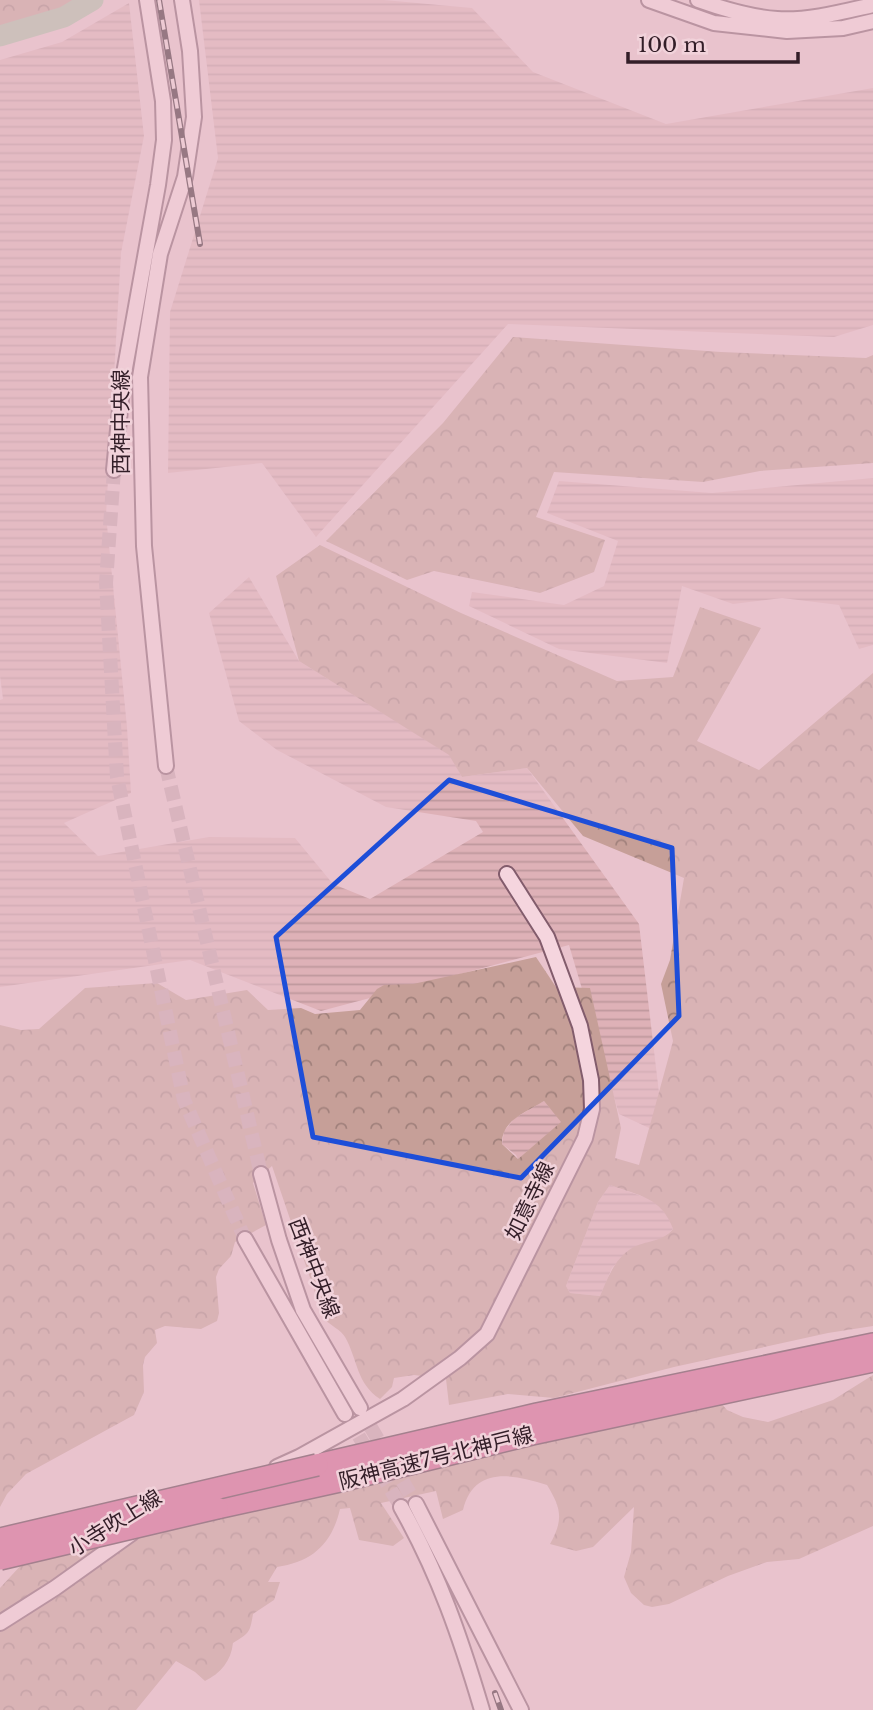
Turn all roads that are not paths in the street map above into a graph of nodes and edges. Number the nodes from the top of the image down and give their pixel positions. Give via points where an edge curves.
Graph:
1 (148, 0) edge
2 (182, 0) edge
3 (649, 0) edge
4 (698, 0) edge
5 (873, 5) edge
6 (873, 21) edge
7 (114, 470) tunnel mouth
8 (166, 766) tunnel mouth
9 (507, 874) dead end
10 (261, 1174) tunnel mouth
11 (245, 1239) tunnel mouth
12 (871, 1353) edge
13 (360, 1408) tunnel mouth
14 (345, 1414) tunnel mouth
15 (308, 1461) junction
16 (416, 1504) tunnel mouth
17 (401, 1507) tunnel mouth
18 (0, 1539) edge
19 (0, 1559) edge
20 (0, 1623) edge
21 (480, 1710) edge
22 (523, 1710) edge

1 - 7 street, 西神中央線 via 159,67 163,150 123,379
2 - 8 street, 西神中央線 via 194,117 185,177 160,254 140,377 144,546
3 - 6 street via 714,23 787,31
4 - 5 street via 778,19
9 - 15 street, 如意寺線 via 547,937 580,1026 591,1080 592,1109 585,1138 487,1334 403,1399
10 - 13 street, 西神中央線 via 303,1310
11 - 14 street, 西神中央線
12 - 15 highway, 阪神高速7号北神戸線
12 - 19 highway, 阪神高速7号北神戸線, bridge
15 - 18 highway, 阪神高速7号北神戸線, bridge
15 - 20 street, 小寺吹上線 via 150,1521
16 - 22 street
17 - 21 street via 442,1589

